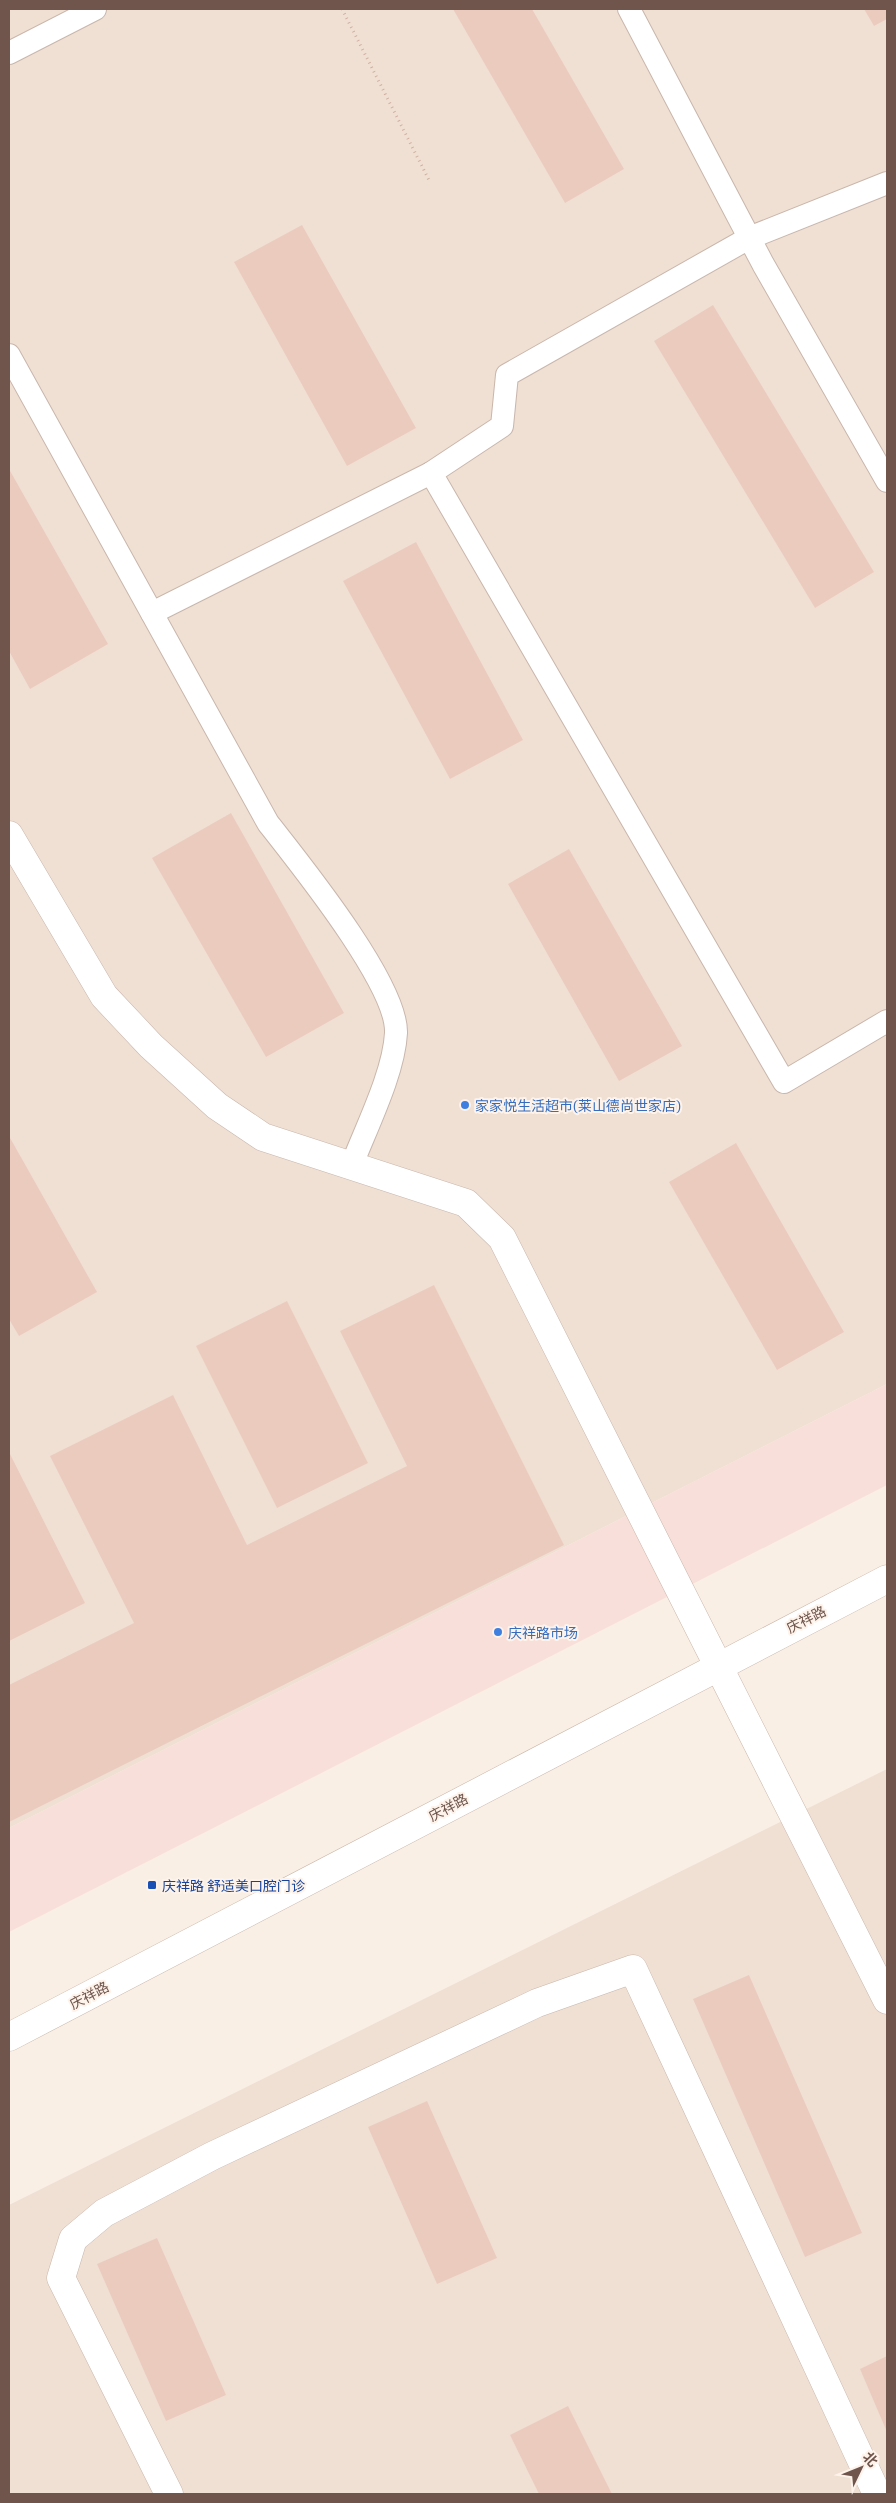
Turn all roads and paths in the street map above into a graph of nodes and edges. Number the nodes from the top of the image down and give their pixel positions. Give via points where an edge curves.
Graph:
1 (95, 9) edge
2 (342, 9) edge
3 (628, 9) edge
4 (9, 53) edge
5 (430, 182) dead end
6 (887, 183) edge
7 (749, 238) junction
8 (9, 355) edge
9 (431, 473) junction
10 (887, 481) edge
11 (152, 613) junction
12 (9, 835) edge
13 (887, 1022) edge
14 (351, 1167) junction
15 (887, 1579) edge
16 (717, 1666) junction
17 (887, 2000) edge
18 (9, 2037) edge
19 (170, 2494) edge
20 (877, 2494) edge

1 - 4 lane
2 - 5 path
3 - 7 lane
6 - 7 lane
7 - 9 lane via 507,374 502,426
7 - 10 lane
8 - 11 lane
9 - 11 lane
9 - 13 lane via 784,1082
11 - 14 lane via 268,823 377,976 391,1005 396,1032 390,1064
12 - 14 street via 104,996 151,1046 217,1106 263,1137
14 - 16 street via 466,1203 502,1238
15 - 16 street, 庆祥路
16 - 17 street
16 - 18 street, 庆祥路
19 - 20 street via 61,2278 72,2239 104,2213 212,2156 538,2003 633,1969

